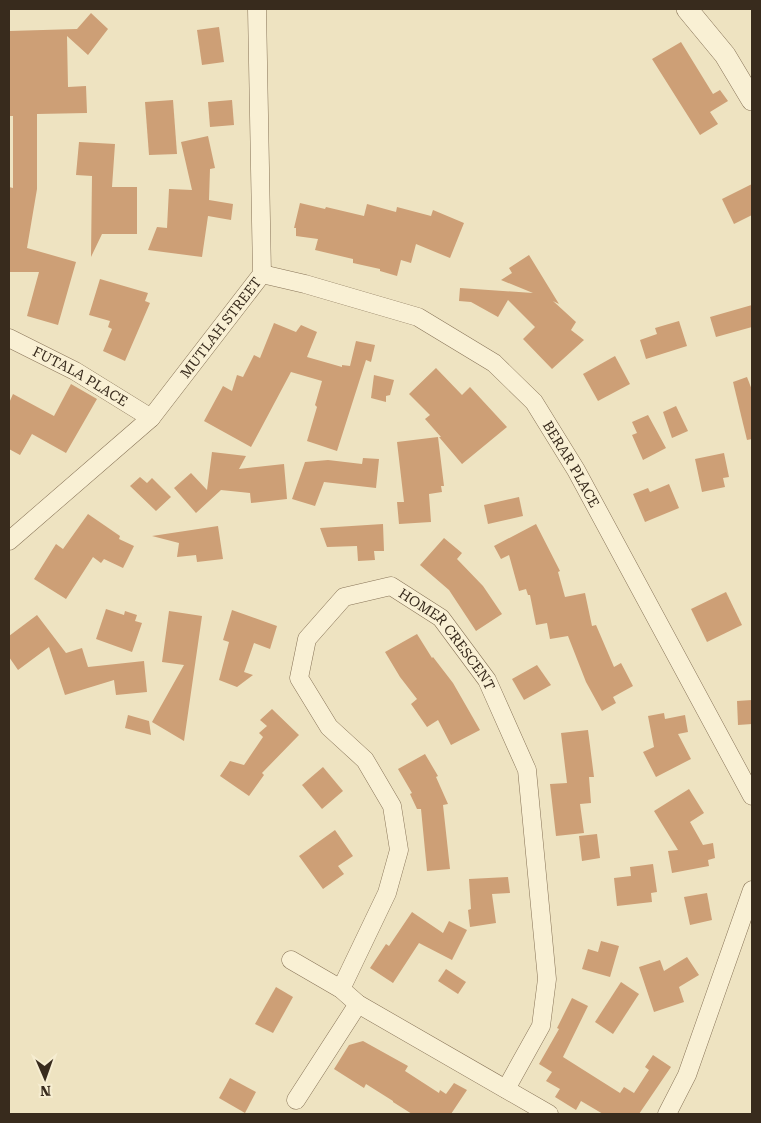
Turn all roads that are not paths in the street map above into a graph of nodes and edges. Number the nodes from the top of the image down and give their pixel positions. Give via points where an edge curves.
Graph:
1 (257, 9) edge
2 (687, 9) edge
3 (752, 100) edge
4 (262, 274) junction
5 (9, 338) edge
6 (151, 418) junction
7 (9, 541) edge
8 (752, 796) edge
9 (752, 890) edge
10 (291, 960) dead end
11 (341, 989) junction
12 (358, 1004) junction
13 (506, 1089) junction
14 (296, 1100) dead end
15 (548, 1114) edge
16 (667, 1114) edge

1 - 4 street, MUTLAH STREET
2 - 3 street via 725,55
4 - 6 street, MUTLAH STREET
4 - 8 street, BERAR PLACE via 418,317 494,363 534,402 576,470
5 - 6 street, FUTALA PLACE via 75,371
6 - 7 street, MUTLAH STREET
9 - 16 street via 687,1075
10 - 11 street
11 - 12 street
11 - 13 street, HOMER CRESCENT via 387,893 399,850 392,806 365,760 329,727 299,678 307,639 344,597 391,586 441,618 487,680 527,770 547,979 541,1026
12 - 13 street
12 - 14 street
13 - 15 street

